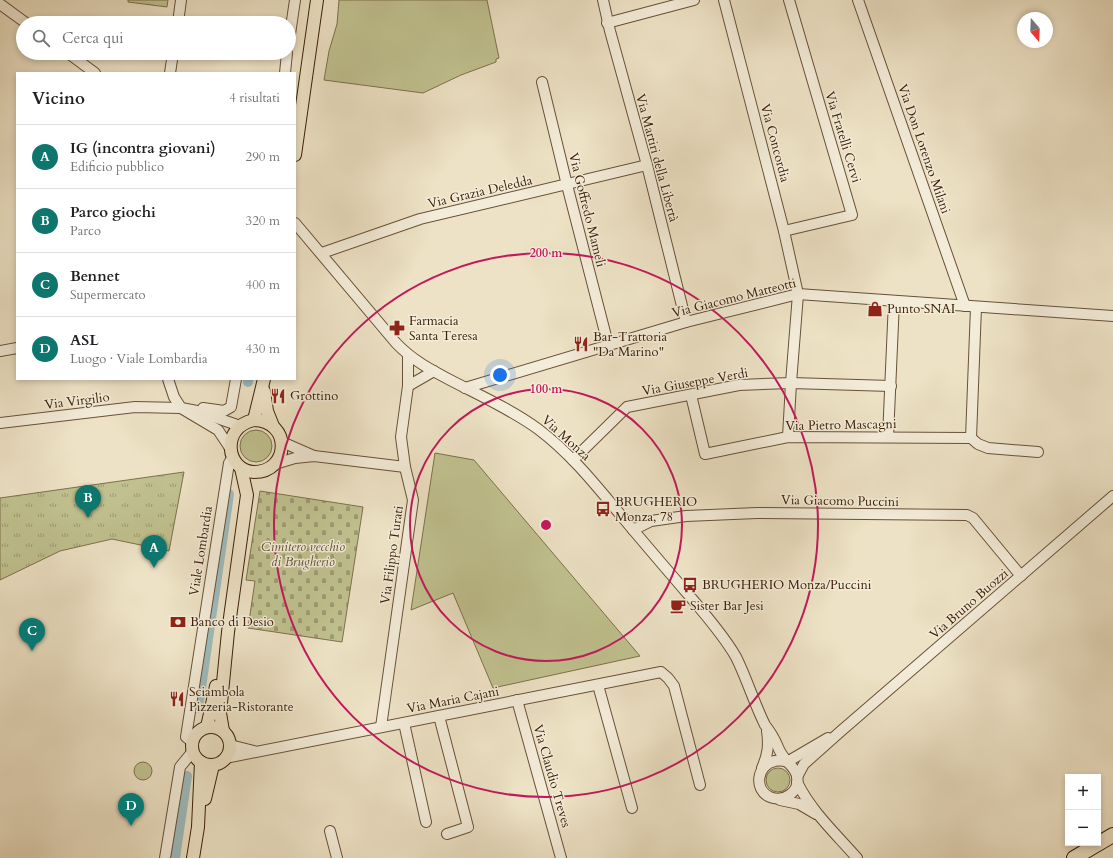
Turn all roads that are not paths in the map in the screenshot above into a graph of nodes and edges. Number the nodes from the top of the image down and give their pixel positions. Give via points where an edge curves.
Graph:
1 (181, 0) edge
2 (295, 0) edge
3 (318, 0) edge
4 (603, 0) edge
5 (724, 0) edge
6 (789, 0) edge
7 (858, 0) edge
8 (688, 1) edge
9 (0, 4) edge
10 (16, 16) edge
11 (179, 16) edge
12 (293, 16) edge
13 (608, 23) junction
14 (77, 60) edge
15 (172, 60) edge
16 (286, 60) edge
17 (94, 72) edge
18 (170, 72) edge
19 (285, 72) edge
20 (542, 82) dead end
21 (296, 148) edge
22 (647, 165) junction
23 (567, 185) junction
24 (296, 224) edge
25 (784, 231) junction
26 (322, 253) junction
27 (798, 294) junction
28 (894, 301) junction
29 (965, 306) junction
30 (976, 307) junction
31 (1113, 316) edge
32 (686, 322) junction
33 (608, 344) junction
34 (16, 348) edge
35 (0, 351) edge
36 (408, 354) junction
37 (434, 371) junction
38 (168, 380) edge
39 (236, 380) edge
40 (791, 383) junction
41 (264, 384) edge
42 (408, 386) junction
43 (891, 386) junction
44 (465, 388) junction
45 (691, 394) junction
46 (181, 408) junction
47 (254, 420) junction
48 (0, 423) edge
49 (240, 426) junction
50 (273, 426) junction
51 (788, 437) junction
52 (888, 437) junction
53 (971, 438) junction
54 (282, 442) junction
55 (232, 452) junction
56 (1038, 452) dead end
57 (314, 456) junction
58 (573, 460) junction
59 (275, 464) junction
60 (405, 467) junction
61 (241, 468) junction
62 (264, 471) junction
63 (248, 495) junction
64 (1113, 496) edge
65 (633, 530) junction
66 (1021, 576) junction
67 (228, 632) junction
68 (598, 684) junction
69 (517, 700) junction
70 (439, 716) junction
71 (404, 723) junction
72 (766, 725) junction
73 (207, 727) junction
74 (381, 727) junction
75 (223, 731) junction
76 (840, 731) junction
77 (230, 745) junction
78 (192, 747) junction
79 (258, 752) junction
80 (225, 758) junction
81 (787, 761) junction
82 (201, 762) junction
83 (213, 765) junction
84 (761, 771) junction
85 (797, 779) junction
86 (700, 785) dead end
87 (776, 799) junction
88 (632, 808) dead end
89 (820, 816) junction
90 (426, 822) dead end
91 (198, 827) junction
92 (330, 830) dead end
93 (447, 834) dead end
94 (1113, 835) edge
95 (165, 858) edge
96 (193, 858) edge
97 (337, 858) edge
98 (561, 858) edge
99 (856, 858) edge
100 (1074, 858) edge

1 - 11 street
2 - 12 street
3 - 21 main road
4 - 13 street, Via Martiri della Libertà
5 - 25 street, Via Concordia
6 - 25 street, Via Fratelli Cervi via 852,215
7 - 29 street, Via Don Lorenzo Milani
8 - 13 street
9 - 10 street
13 - 22 street, Via Martiri della Libertà
14 - 17 street
15 - 18 street
16 - 19 street
20 - 23 street, Via Goffredo Mameli
22 - 23 street, Via Grazia Deledda
22 - 32 street, Via Martiri della Libertà
23 - 26 street, Via Grazia Deledda via 420,219
23 - 33 street, Via Goffredo Mameli
24 - 26 street, Via Monza
25 - 27 street, Via Concordia
26 - 36 street, Via Monza via 396,343
27 - 28 street, Via Giacomo Matteotti
27 - 32 street, Via Giacomo Matteotti
27 - 40 street, Via Concordia
28 - 29 street, Via Giacomo Matteotti
28 - 43 street
29 - 30 street, Via Giacomo Matteotti
30 - 31 street, Via Giacomo Matteotti
30 - 53 street
32 - 33 street, Via Giacomo Matteotti
33 - 44 street, Via Giacomo Matteotti
34 - 35 street
36 - 37 street, Via Monza
36 - 42 street, Via Filippo Turati
37 - 42 street
37 - 44 street, Via Monza
38 - 46 street
39 - 46 street via 231,407 224,411
40 - 43 street, Via Giuseppe Verdi
40 - 45 street, Via Giuseppe Verdi via 739,385
40 - 51 street, Via Concordia
41 - 47 main road
41 - 50 main road via 267,411
42 - 60 street, Via Filippo Turati via 401,437
43 - 52 street
44 - 58 street, Via Monza via 532,425
45 - 51 street, Via Pietro Mascagni via 705,454
45 - 58 street, Via Giuseppe Verdi via 627,407
46 - 48 street, Via Virgilio via 135,407
46 - 49 street, Via Virgilio
46 - 55 street, Via Virgilio via 218,430
47 - 49 main road
47 - 50 main road via 261,420
49 - 55 main road via 231,439
50 - 54 main road
51 - 52 street, Via Pietro Mascagni
52 - 53 street, Via Pietro Mascagni
53 - 56 street, Via Pietro Mascagni via 988,448
54 - 57 street
54 - 59 main road via 281,454
55 - 61 main road
55 - 78 street, Viale Lombardia via 228,463 186,737
57 - 59 street
57 - 60 street
58 - 65 street, Via Monza
59 - 62 main road
60 - 74 street, Via Filippo Turati via 413,500
61 - 62 main road via 248,471
61 - 63 main road
62 - 63 main road
63 - 67 main road
64 - 66 street, Via Bruno Buozzi
65 - 66 street, Via Giacomo Puccini via 651,521 686,516 757,513 966,515 973,518
65 - 72 street, Via Monza via 716,627 736,658
66 - 76 street, Via Bruno Buozzi
67 - 73 main road
67 - 75 main road via 220,713
68 - 69 street, Via Maria Cajani
68 - 86 street, Via Maria Cajani via 661,672 668,678 674,686
68 - 88 street
69 - 70 street, Via Maria Cajani
69 - 98 street, Via Claudio Treves
70 - 71 street, Via Maria Cajani
70 - 93 street via 468,827
71 - 74 street, Via Maria Cajani
71 - 90 street
72 - 81 street, Via Monza
72 - 84 street, Via Monza via 768,753
73 - 75 main road via 216,727
73 - 78 main road via 197,732
74 - 79 street, Via Maria Cajani
75 - 77 main road
76 - 81 street, Via Bruno Buozzi
76 - 85 street, Via Bruno Buozzi via 804,764
77 - 79 street, Via Maria Cajani
77 - 80 main road
78 - 82 main road
78 - 95 street via 180,767
79 - 80 street, Via Maria Cajani
80 - 83 main road
81 - 84 street via 776,760 767,764
81 - 85 street via 794,768
82 - 83 main road
82 - 91 main road
83 - 91 main road
84 - 87 street via 759,778 763,792
85 - 87 street via 793,793
85 - 89 street via 803,793
87 - 89 street via 799,804
89 - 99 street
91 - 96 main road
92 - 97 street
94 - 100 highway

